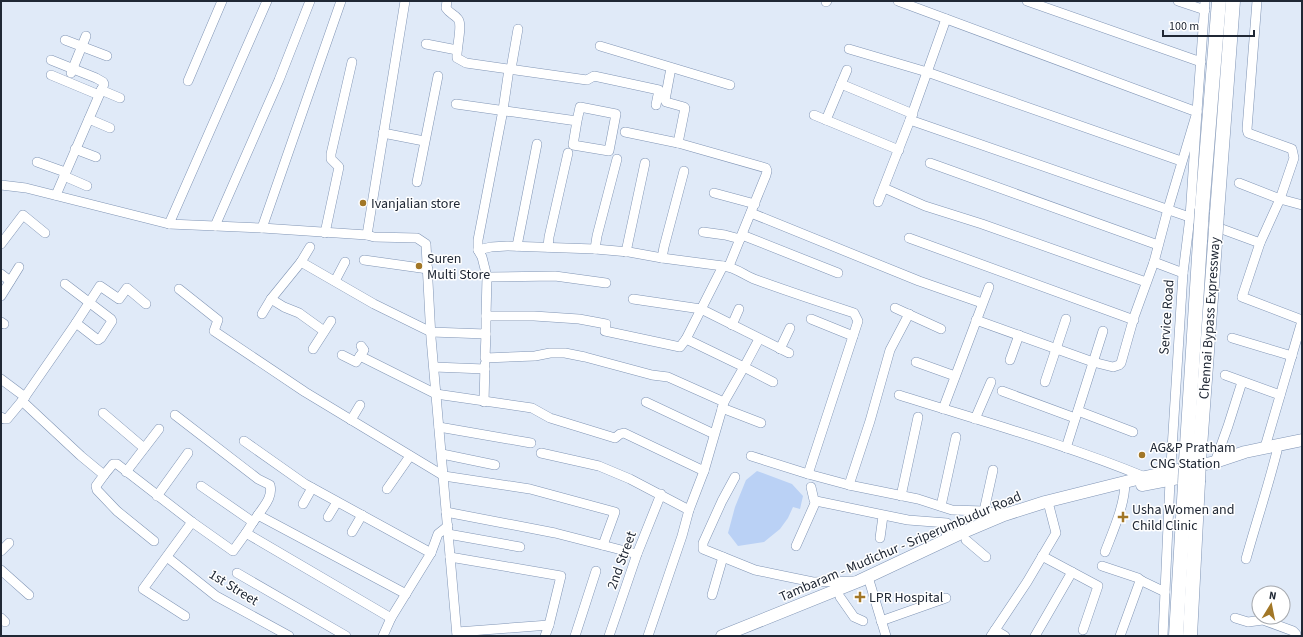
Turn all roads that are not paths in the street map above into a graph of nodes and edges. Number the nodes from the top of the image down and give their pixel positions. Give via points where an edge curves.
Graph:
1 (222, 1) edge
2 (267, 1) edge
3 (310, 1) edge
4 (341, 1) edge
5 (404, 1) edge
6 (447, 1) edge
7 (898, 1) edge
8 (1028, 1) edge
9 (1178, 1) edge
10 (1219, 1) edge
11 (1233, 1) edge
12 (1257, 1) edge
13 (1188, 3) edge
14 (1205, 6) edge
15 (946, 19) junction
16 (518, 29) dead end
17 (86, 36) dead end
18 (65, 40) dead end
19 (426, 44) dead end
20 (82, 46) junction
21 (600, 46) dead end
22 (849, 49) dead end
23 (457, 50) junction
24 (107, 56) dead end
25 (51, 60) dead end
26 (352, 62) dead end
27 (1200, 62) junction
28 (671, 68) junction
29 (72, 69) junction
30 (510, 69) junction
31 (847, 70) dead end
32 (927, 72) junction
33 (51, 75) dead end
34 (438, 76) dead end
35 (188, 81) dead end
36 (70, 83) junction
37 (841, 84) junction
38 (730, 86) dead end
39 (100, 92) junction
40 (120, 98) dead end
41 (456, 104) dead end
42 (656, 105) dead end
43 (503, 110) junction
44 (1197, 112) junction
45 (814, 115) dead end
46 (912, 117) junction
47 (88, 119) junction
48 (826, 120) junction
49 (577, 121) junction
50 (110, 128) dead end
51 (625, 132) dead end
52 (383, 133) junction
53 (424, 141) junction
54 (678, 143) junction
55 (537, 144) dead end
56 (75, 149) junction
57 (899, 150) junction
58 (568, 153) dead end
59 (96, 157) dead end
60 (617, 159) dead end
61 (1298, 159) edge
62 (1182, 161) junction
63 (37, 162) dead end
64 (645, 163) dead end
65 (930, 163) dead end
66 (684, 171) dead end
67 (64, 174) junction
68 (417, 182) dead end
69 (1239, 184) dead end
70 (1, 185) edge
71 (87, 186) dead end
72 (884, 188) junction
73 (714, 192) dead end
74 (56, 195) junction
75 (1280, 199) junction
76 (878, 202) dead end
77 (755, 204) junction
78 (1302, 205) edge
79 (1168, 209) junction
80 (751, 213) junction
81 (1190, 217) junction
82 (169, 224) junction
83 (215, 226) junction
84 (262, 228) junction
85 (704, 232) dead end
86 (45, 233) dead end
87 (325, 233) junction
88 (367, 236) junction
89 (744, 238) junction
90 (909, 238) dead end
91 (518, 242) junction
92 (1260, 243) junction
93 (1, 244) edge
94 (1158, 245) junction
95 (310, 246) dead end
96 (548, 247) junction
97 (595, 249) junction
98 (478, 250) junction
99 (626, 252) junction
100 (662, 258) junction
101 (364, 260) dead end
102 (301, 262) junction
103 (345, 262) dead end
104 (1154, 262) junction
105 (728, 264) junction
106 (19, 267) dead end
107 (428, 269) junction
108 (838, 273) dead end
109 (1183, 273) junction
110 (1, 274) edge
111 (487, 277) junction
112 (10, 281) junction
113 (335, 281) junction
114 (1146, 282) junction
115 (606, 283) dead end
116 (65, 284) dead end
117 (989, 287) dead end
118 (179, 289) dead end
119 (1, 296) edge
120 (272, 299) junction
121 (633, 299) dead end
122 (89, 302) junction
123 (982, 303) junction
124 (146, 304) dead end
125 (895, 308) dead end
126 (701, 309) junction
127 (739, 309) dead end
128 (262, 314) dead end
129 (909, 314) junction
130 (486, 316) junction
131 (811, 319) dead end
132 (976, 320) junction
133 (1066, 320) dead end
134 (1134, 320) junction
135 (1302, 320) edge
136 (331, 321) dead end
137 (76, 322) junction
138 (732, 325) junction
139 (790, 328) dead end
140 (941, 329) dead end
141 (324, 331) junction
142 (1103, 331) dead end
143 (431, 332) junction
144 (486, 334) junction
145 (1019, 335) junction
146 (853, 336) junction
147 (1232, 338) dead end
148 (686, 339) junction
149 (759, 339) junction
150 (1299, 342) edge
151 (361, 346) dead end
152 (1056, 348) junction
153 (313, 349) dead end
154 (342, 355) dead end
155 (360, 356) junction
156 (1292, 356) junction
157 (485, 358) junction
158 (1010, 360) dead end
159 (916, 362) dead end
160 (1093, 362) junction
161 (434, 367) junction
162 (744, 367) junction
163 (485, 369) junction
164 (1225, 375) dead end
165 (955, 376) junction
166 (1, 379) edge
167 (773, 382) dead end
168 (991, 382) dead end
169 (1044, 382) dead end
170 (1242, 382) junction
171 (1002, 391) dead end
172 (436, 394) junction
173 (899, 395) dead end
174 (1280, 395) junction
175 (24, 399) junction
176 (484, 402) junction
177 (646, 402) dead end
178 (723, 405) junction
179 (360, 406) dead end
180 (943, 409) junction
181 (102, 413) dead end
182 (1077, 414) junction
183 (175, 415) dead end
184 (1, 417) edge
185 (918, 417) dead end
186 (975, 419) junction
187 (351, 420) junction
188 (761, 423) dead end
189 (439, 427) junction
190 (159, 429) dead end
191 (1133, 432) dead end
192 (714, 434) junction
193 (956, 437) dead end
194 (1302, 440) edge
195 (244, 441) dead end
196 (531, 443) dead end
197 (1265, 447) junction
198 (1302, 447) edge
199 (144, 448) junction
200 (1066, 448) junction
201 (1277, 451) junction
202 (188, 453) dead end
203 (541, 453) dead end
204 (442, 454) junction
205 (410, 456) junction
206 (751, 456) dead end
207 (1193, 461) junction
208 (1215, 462) junction
209 (495, 465) dead end
210 (993, 470) dead end
211 (704, 471) junction
212 (126, 472) junction
213 (808, 474) junction
214 (104, 475) junction
215 (444, 476) junction
216 (1170, 476) junction
217 (735, 477) dead end
218 (1145, 481) junction
219 (1191, 483) junction
220 (849, 485) junction
221 (201, 486) dead end
222 (1125, 486) junction
223 (811, 487) dead end
224 (312, 488) junction
225 (387, 489) dead end
226 (661, 494) junction
227 (157, 496) junction
228 (901, 496) junction
229 (816, 501) junction
230 (337, 502) junction
231 (303, 504) dead end
232 (1048, 504) junction
233 (942, 506) junction
234 (689, 510) junction
235 (984, 511) junction
236 (446, 512) junction
237 (1004, 515) junction
238 (362, 516) junction
239 (884, 516) junction
240 (328, 517) dead end
241 (256, 519) junction
242 (192, 522) junction
243 (448, 530) junction
244 (246, 532) junction
245 (352, 532) dead end
246 (880, 538) dead end
247 (966, 540) junction
248 (154, 541) dead end
249 (946, 542) junction
250 (9, 543) dead end
251 (603, 545) junction
252 (796, 546) dead end
253 (520, 547) dead end
254 (1, 550) edge
255 (1105, 552) dead end
256 (431, 553) junction
257 (637, 554) junction
258 (1042, 556) junction
259 (167, 557) junction
260 (450, 557) junction
261 (723, 557) junction
262 (986, 557) dead end
263 (1246, 560) dead end
264 (1102, 566) dead end
265 (1, 570) edge
266 (596, 571) dead end
267 (1072, 572) junction
268 (237, 573) dead end
269 (865, 581) junction
270 (1142, 581) junction
271 (1165, 592) junction
272 (406, 594) junction
273 (29, 595) dead end
274 (712, 595) dead end
275 (840, 597) junction
276 (946, 598) dead end
277 (186, 616) dead end
278 (391, 618) junction
279 (1235, 618) dead end
280 (863, 621) dead end
281 (881, 621) junction
282 (549, 625) junction
283 (1083, 630) dead end
284 (993, 633) edge
285 (457, 634) edge
286 (290, 636) edge
287 (346, 636) edge
288 (383, 636) edge
289 (545, 636) edge
290 (575, 636) edge
291 (609, 636) edge
292 (648, 636) edge
293 (722, 636) edge
294 (744, 636) edge
295 (886, 636) edge
296 (1005, 636) edge
297 (1035, 636) edge
298 (1120, 636) edge
299 (1163, 636) edge
300 (1176, 636) edge
301 (1190, 636) edge
302 (1296, 636) edge

1 - 35 street
2 - 82 street
3 - 83 street via 276,87
4 - 84 street
5 - 52 street
6 - 23 street via 446,8 460,23
7 - 15 street
8 - 27 street
9 - 13 street
10 - 207 highway, Chennai Bypass Expressway, bridge via 1200,241
11 - 207 highway, Chennai Bypass Expressway, bridge via 1215,243
12 - 61 street via 1248,133 1292,149
13 - 14 street
14 - 27 street, Service Road
15 - 32 street
15 - 44 street
16 - 30 street
17 - 20 street
18 - 20 street
19 - 23 street
20 - 24 street
20 - 29 street
21 - 28 street
22 - 32 street
23 - 30 street via 457,58 466,63
25 - 29 street
26 - 87 street via 331,154 331,160 339,167
27 - 44 street, Service Road
28 - 38 street
28 - 54 street via 665,100 685,108
29 - 36 street
29 - 39 street via 101,80 104,84
30 - 42 street via 587,80 594,76 659,90
30 - 43 street
31 - 37 street
32 - 46 street
32 - 62 street
33 - 36 street
34 - 53 street
36 - 39 street
37 - 46 street
37 - 48 street
39 - 40 street
39 - 47 street
41 - 43 street
43 - 49 street
43 - 98 street via 478,235
44 - 62 street
44 - 81 street, Service Road
45 - 48 street
46 - 57 street
46 - 79 street
47 - 50 street
47 - 56 street
48 - 57 street
49 - 49 street via 573,145 609,151 616,114 580,107
51 - 54 street
52 - 53 street
52 - 88 street
53 - 68 street
54 - 77 street via 766,168 766,175
55 - 91 street
56 - 59 street
56 - 67 street
57 - 72 street
58 - 96 street
60 - 97 street
61 - 75 street
62 - 79 street
63 - 67 street
64 - 99 street
65 - 94 street
66 - 100 street
67 - 71 street
67 - 74 street
69 - 75 street
70 - 74 street
72 - 76 street
72 - 114 street via 925,206
73 - 77 street
74 - 82 street
75 - 78 street
75 - 92 street
77 - 80 street
79 - 81 street
79 - 94 street
80 - 89 street
80 - 123 street via 919,281
81 - 92 street
81 - 109 street, Service Road
82 - 83 street
83 - 84 street
84 - 87 street
85 - 89 street
86 - 93 street via 23,215
87 - 88 street
88 - 107 street via 418,238 426,244
89 - 105 street
89 - 108 street
90 - 134 street
91 - 96 street
91 - 98 street
92 - 135 street via 1242,297
94 - 104 street
95 - 102 street
96 - 97 street
97 - 99 street
98 - 111 street
99 - 100 street
100 - 105 street
101 - 107 street
102 - 113 street
102 - 120 street
103 - 113 street
104 - 109 street
104 - 114 street
105 - 126 street
105 - 146 street via 749,277 854,313 858,321
106 - 112 street
107 - 143 street
109 - 216 street, Service Road
110 - 112 street
111 - 115 street via 555,276
111 - 130 street
112 - 119 street
113 - 143 street via 374,304
114 - 134 street
116 - 122 street
117 - 123 street
118 - 187 street via 218,320 214,331
120 - 128 street
120 - 141 street via 299,313
121 - 126 street
122 - 124 street via 100,286 119,299 127,288
122 - 137 street
122 - 137 street via 112,322 98,340
123 - 132 street
125 - 129 street
126 - 138 street
126 - 148 street
127 - 138 street
129 - 140 street
129 - 220 street via 890,350
130 - 144 street
130 - 148 street via 579,319 606,324 605,331 680,347
131 - 146 street
132 - 145 street
132 - 165 street
133 - 152 street
134 - 160 street via 1119,365 1113,367
135 - 150 street
136 - 141 street
137 - 175 street
138 - 149 street
139 - 149 street via 784,352
141 - 153 street
142 - 160 street
143 - 144 street
143 - 161 street
144 - 157 street
145 - 152 street
145 - 158 street
146 - 213 street
147 - 156 street
148 - 162 street
149 - 162 street
150 - 156 street
151 - 155 street via 364,350
152 - 160 street
152 - 169 street
154 - 155 street via 354,362
155 - 172 street
156 - 174 street
157 - 163 street
157 - 178 street via 565,353 668,377
159 - 165 street
160 - 182 street
161 - 163 street
161 - 172 street
162 - 167 street
162 - 178 street
163 - 176 street
164 - 170 street
165 - 180 street
166 - 175 street
168 - 186 street
170 - 174 street
170 - 208 street
171 - 182 street
172 - 176 street
172 - 189 street
173 - 180 street
174 - 197 street
175 - 184 street via 7,419
175 - 214 street via 81,456
176 - 211 street via 532,408 550,418 615,438 624,433
177 - 192 street
178 - 188 street
178 - 192 street
179 - 187 street
180 - 186 street
181 - 199 street
182 - 191 street
182 - 200 street
183 - 241 street via 258,479 270,485 270,496
185 - 228 street
186 - 200 street
187 - 205 street
189 - 196 street
189 - 204 street
190 - 199 street
192 - 211 street
193 - 233 street
194 - 197 main road, Tambaram - Mudichur - Sriperumbudur Road
195 - 224 street
197 - 208 main road, Tambaram - Mudichur - Sriperumbudur Road
198 - 201 main road, Tambaram - Mudichur - Sriperumbudur Road
199 - 212 street
200 - 218 street
201 - 216 main road, Tambaram - Mudichur - Sriperumbudur Road via 1217,470
201 - 263 street
202 - 227 street
203 - 226 street via 599,466
204 - 209 street
204 - 215 street
205 - 215 street
205 - 225 street
206 - 213 street
207 - 219 highway, Chennai Bypass Expressway, bridge
208 - 216 main road, Tambaram - Mudichur - Sriperumbudur Road
210 - 235 street
211 - 234 street
212 - 214 street via 115,463
212 - 227 street
213 - 220 street
214 - 248 street via 96,486 97,490 117,511
215 - 236 street
215 - 251 street via 530,489 615,512
216 - 218 main road, Tambaram - Mudichur - Sriperumbudur Road
216 - 271 street, Service Road
217 - 261 street via 703,545 703,549
218 - 222 main road, Tambaram - Mudichur - Sriperumbudur Road
219 - 300 highway, Chennai Bypass Expressway
219 - 301 highway, Chennai Bypass Expressway
220 - 228 street
221 - 241 street
222 - 232 main road, Tambaram - Mudichur - Sriperumbudur Road via 1115,493
222 - 255 street
223 - 229 street
224 - 230 street
224 - 231 street
226 - 234 street
226 - 257 street, 2nd Street
227 - 242 street
228 - 233 street
229 - 239 street
229 - 252 street
230 - 238 street
230 - 240 street
232 - 237 main road, Tambaram - Mudichur - Sriperumbudur Road
232 - 247 main road, Tambaram - Mudichur - Sriperumbudur Road
232 - 258 street via 1056,533
233 - 235 street via 952,510
234 - 292 street
235 - 237 street
236 - 243 street
236 - 251 street
237 - 249 main road, Tambaram - Mudichur - Sriperumbudur Road
238 - 245 street
238 - 256 street
239 - 246 street
239 - 249 street via 946,523
241 - 244 street
241 - 272 street
242 - 244 street via 233,551
242 - 259 street
243 - 253 street
243 - 256 street via 438,534
243 - 260 street
244 - 278 street
247 - 262 street
247 - 269 main road, Tambaram - Mudichur - Sriperumbudur Road
249 - 269 main road, Tambaram - Mudichur - Sriperumbudur Road
250 - 254 street
251 - 257 street
256 - 272 street
257 - 291 street, 2nd Street
258 - 267 street
258 - 284 street
259 - 277 street via 143,589
259 - 286 street, 1st Street via 216,596
260 - 282 street via 561,576
260 - 285 street
261 - 269 street via 755,570 813,582
261 - 274 street
264 - 270 street
265 - 273 street
266 - 290 street
267 - 283 street via 1098,586
267 - 297 street
268 - 287 street
269 - 275 main road, Tambaram - Mudichur - Sriperumbudur Road
269 - 281 street
269 - 293 main road, Tambaram - Mudichur - Sriperumbudur Road
270 - 271 street
270 - 298 street
271 - 299 street, Service Road
272 - 278 street
275 - 280 street via 854,617
275 - 294 main road, Tambaram - Mudichur - Sriperumbudur Road
276 - 281 street
278 - 288 street
279 - 302 street via 1248,622 1263,620 1293,631
281 - 295 street
282 - 285 street
282 - 289 street
284 - 296 street

